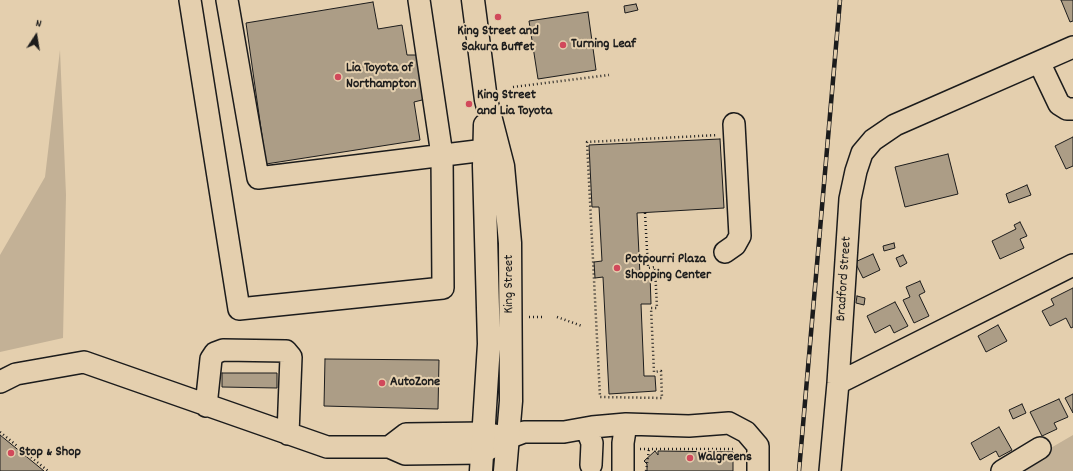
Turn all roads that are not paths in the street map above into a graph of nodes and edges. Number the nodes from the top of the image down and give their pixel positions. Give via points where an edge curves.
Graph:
1 (190, 0) edge
2 (228, 0) edge
3 (419, 0) edge
4 (473, 0) edge
5 (1073, 47) edge
6 (1040, 62) junction
7 (486, 100) junction
8 (1073, 109) edge
9 (734, 129) road end
10 (485, 150) junction
11 (442, 155) junction
12 (726, 252) dead end
13 (1073, 265) edge
14 (0, 382) edge
15 (838, 382) junction
16 (206, 406) junction
17 (626, 424) junction
18 (587, 430) junction
19 (288, 434) junction
20 (508, 438) junction
21 (1040, 448) dead end
22 (482, 452) edge
23 (591, 465) dead end
24 (505, 471) edge
25 (623, 471) edge
26 (758, 471) edge
27 (830, 471) edge
28 (1002, 471) edge

1 - 11 street via 239,309 443,288
2 - 11 street via 258,178
3 - 11 street
4 - 7 main road, King Street
5 - 6 street, Bradford Street
6 - 8 street via 1059,104 1067,109
6 - 15 street, Bradford Street via 895,125 867,145 856,171 850,199
7 - 10 main road, King Street
7 - 20 main road, King Street via 503,166 509,235
9 - 12 street via 740,236 735,245
10 - 11 street
10 - 22 main road, King Street via 489,336
13 - 15 street
14 - 16 street via 16,374 84,362
15 - 27 street, Bradford Street
16 - 19 street
16 - 19 street via 211,360 215,354 223,350 286,351 291,357
17 - 18 street via 592,427
17 - 25 street
17 - 26 street via 689,426 729,423 746,432 758,446
18 - 20 street via 524,432
18 - 23 street via 592,443
19 - 22 street via 327,447 389,447 405,454
20 - 22 street
20 - 24 main road, King Street
21 - 28 street

